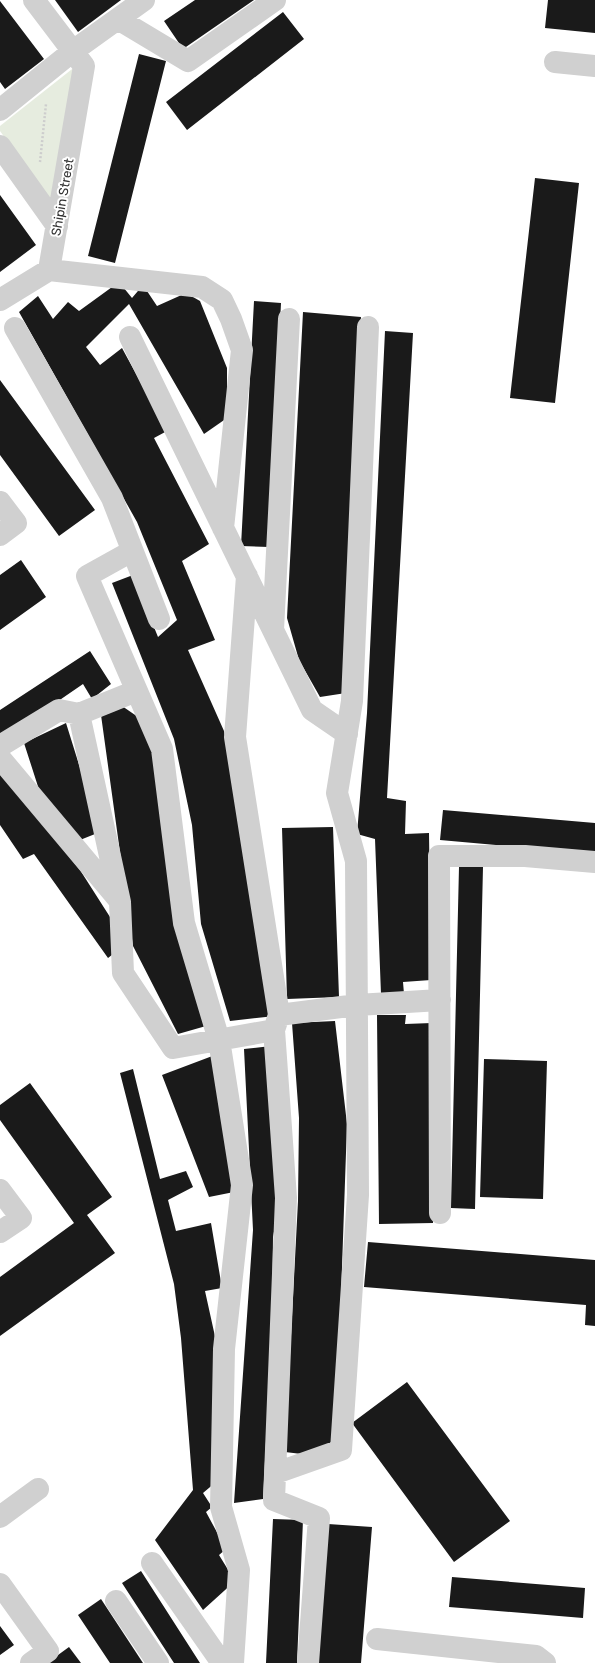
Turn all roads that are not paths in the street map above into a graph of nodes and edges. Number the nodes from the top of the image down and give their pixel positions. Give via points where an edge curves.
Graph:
1 (34, 0) edge
2 (144, 0) edge
3 (275, 0) edge
4 (118, 19) junction
5 (78, 59) junction
6 (556, 62) dead end
7 (595, 66) edge
8 (0, 110) edge
9 (0, 146) edge
10 (57, 226) junction
11 (49, 270) junction
12 (0, 300) edge
13 (289, 320) dead end
14 (368, 327) dead end
15 (15, 328) dead end
16 (130, 337) dead end
17 (0, 502) edge
18 (223, 528) junction
19 (0, 535) edge
20 (132, 551) junction
21 (247, 576) junction
22 (159, 619) dead end
23 (273, 631) junction
24 (136, 690) junction
25 (79, 714) junction
26 (346, 734) junction
27 (0, 746) edge
28 (0, 758) edge
29 (595, 862) edge
30 (120, 902) junction
31 (440, 1000) junction
32 (357, 1005) junction
33 (277, 1023) junction
34 (219, 1040) junction
35 (0, 1190) edge
36 (440, 1213) dead end
37 (0, 1232) edge
38 (276, 1473) junction
39 (38, 1489) dead end
40 (0, 1517) edge
41 (152, 1563) dead end
42 (0, 1584) edge
43 (116, 1601) dead end
44 (377, 1639) dead end
45 (31, 1663) edge
46 (158, 1663) edge
47 (222, 1663) edge
48 (233, 1663) edge
49 (308, 1663) edge
50 (545, 1663) edge

1 - 5 street
2 - 4 street
3 - 4 street via 188,61
4 - 5 street
5 - 8 street via 50,69
5 - 10 street, Shipin Street
6 - 7 street
9 - 10 street
10 - 11 street, Shipin Street
11 - 12 street
11 - 18 street via 202,287 222,300 242,350
13 - 23 street
14 - 26 street via 352,701
15 - 20 street via 112,498
16 - 18 street
17 - 19 street via 16,523
18 - 21 street
20 - 22 street
20 - 24 street via 87,576
21 - 23 street
21 - 33 street via 235,736
23 - 26 street via 312,710
24 - 25 street
24 - 34 street via 162,749 184,923
25 - 27 street via 59,710
25 - 30 street
26 - 32 street via 337,793 356,861
28 - 30 street
29 - 31 street via 525,856 439,856
30 - 34 street via 123,973 173,1048
31 - 32 street
31 - 36 street
32 - 33 street
32 - 38 street via 358,1195 341,1450
33 - 34 street
33 - 38 street via 286,1198
34 - 48 street via 242,1185 223,1356 221,1507 239,1570
35 - 37 street via 20,1218
38 - 49 street via 274,1500 319,1518
39 - 40 street
41 - 47 street
42 - 45 street via 48,1651
43 - 46 street
44 - 50 street via 536,1656

